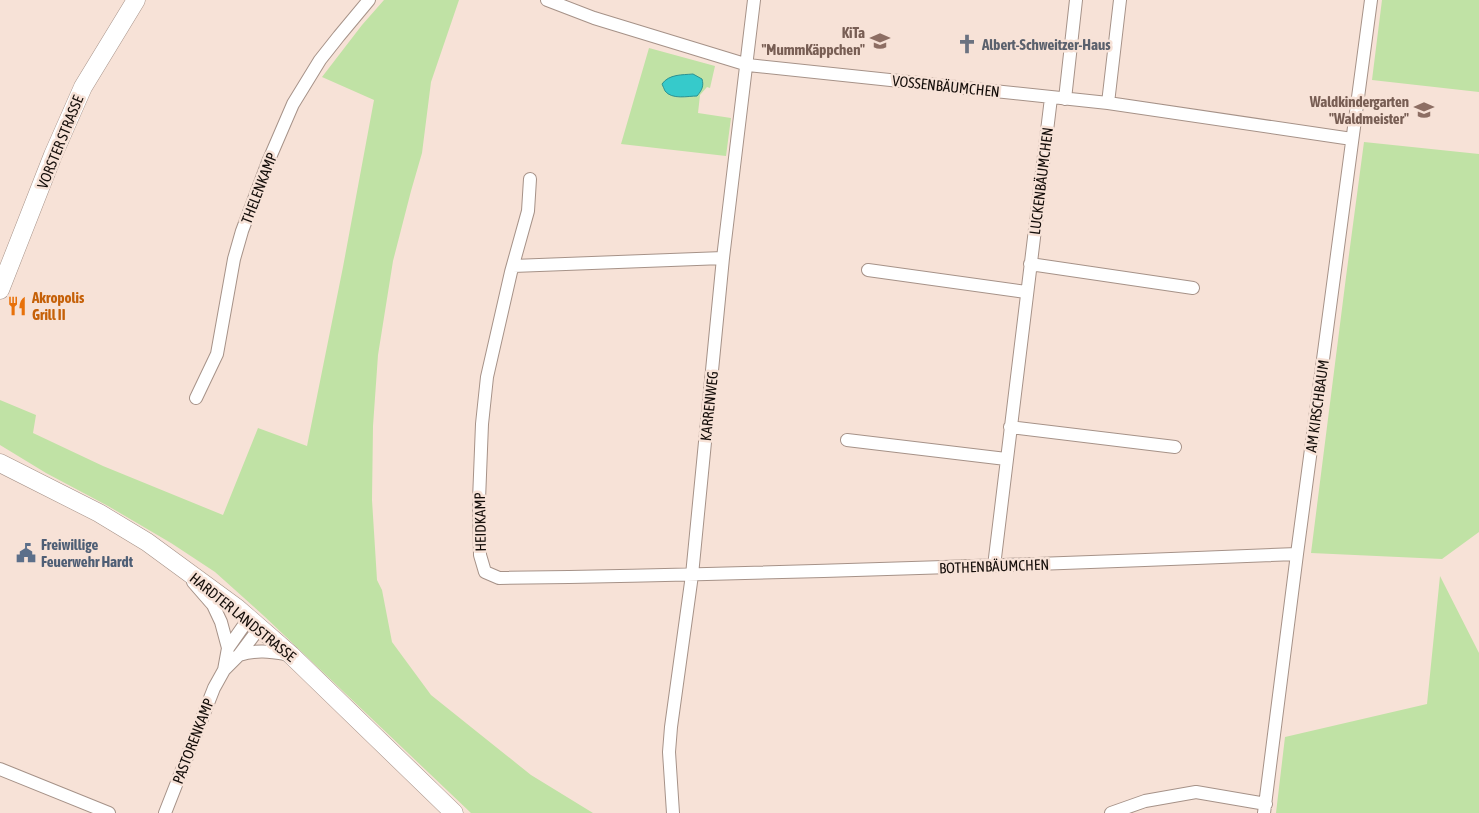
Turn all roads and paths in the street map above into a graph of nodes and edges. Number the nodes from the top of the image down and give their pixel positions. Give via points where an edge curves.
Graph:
1 (136, 0) edge
2 (369, 0) edge
3 (547, 0) edge
4 (754, 0) edge
5 (1076, 0) edge
6 (1120, 0) edge
7 (1371, 0) edge
8 (748, 66) junction
9 (1051, 98) junction
10 (1064, 99) junction
11 (1108, 103) junction
12 (1352, 139) junction
13 (530, 179) dead end
14 (723, 258) junction
15 (1030, 264) junction
16 (512, 266) junction
17 (868, 270) dead end
18 (1193, 288) dead end
19 (0, 290) edge
20 (1026, 292) junction
21 (196, 398) dead end
22 (1010, 427) junction
23 (847, 440) dead end
24 (1175, 447) dead end
25 (1006, 459) junction
26 (0, 462) edge
27 (1297, 554) junction
28 (175, 562) junction
29 (994, 566) junction
30 (692, 575) junction
31 (254, 623) junction
32 (228, 648) junction
33 (239, 655) junction
34 (291, 655) junction
35 (224, 670) junction
36 (0, 769) edge
37 (1265, 808) edge
38 (109, 813) edge
39 (165, 813) edge
40 (454, 813) edge
41 (673, 813) edge
42 (1110, 813) edge

1 - 19 main road, VORSTER STRASSE via 83,87
2 - 21 street, THELENKAMP via 320,60 293,104 242,231 217,354
3 - 8 street, VOSSENBÄUMCHEN
4 - 8 street, KARRENWEG
5 - 10 street
6 - 11 street
7 - 12 street, AM KIRSCHBAUM
8 - 9 street, VOSSENBÄUMCHEN
8 - 14 street, KARRENWEG
9 - 10 street, VOSSENBÄUMCHEN
9 - 15 street, LUCKENBÄUMCHEN
10 - 11 street, VOSSENBÄUMCHEN
11 - 12 street, VOSSENBÄUMCHEN
12 - 27 street, AM KIRSCHBAUM
13 - 16 street, HEIDKAMP via 528,211
14 - 16 street
14 - 30 street, KARRENWEG
15 - 18 street
15 - 20 street, LUCKENBÄUMCHEN
16 - 30 street, HEIDKAMP via 487,377 482,424 480,555 485,572 499,578
17 - 20 street
20 - 22 street, LUCKENBÄUMCHEN
22 - 24 street
22 - 25 street, LUCKENBÄUMCHEN
23 - 25 street
25 - 29 street, LUCKENBÄUMCHEN
26 - 28 main road, HARDTER LANDSTRASSE via 99,513
27 - 29 street, BOTHENBÄUMCHEN
27 - 37 street, AM KIRSCHBAUM
28 - 31 main road, HARDTER LANDSTRASSE
28 - 32 street, PASTORENKAMP via 214,606
29 - 30 street, BOTHENBÄUMCHEN
30 - 41 street, KARRENWEG via 669,752
31 - 32 street, PASTORENKAMP
31 - 33 street, PASTORENKAMP
31 - 34 main road, HARDTER LANDSTRASSE
32 - 35 street, PASTORENKAMP
33 - 34 street via 252,651
33 - 35 street, PASTORENKAMP
34 - 40 main road, HARDTER LANDSTRASSE
35 - 39 street, PASTORENKAMP via 206,705
36 - 38 street
37 - 42 street via 1196,792 1145,801

